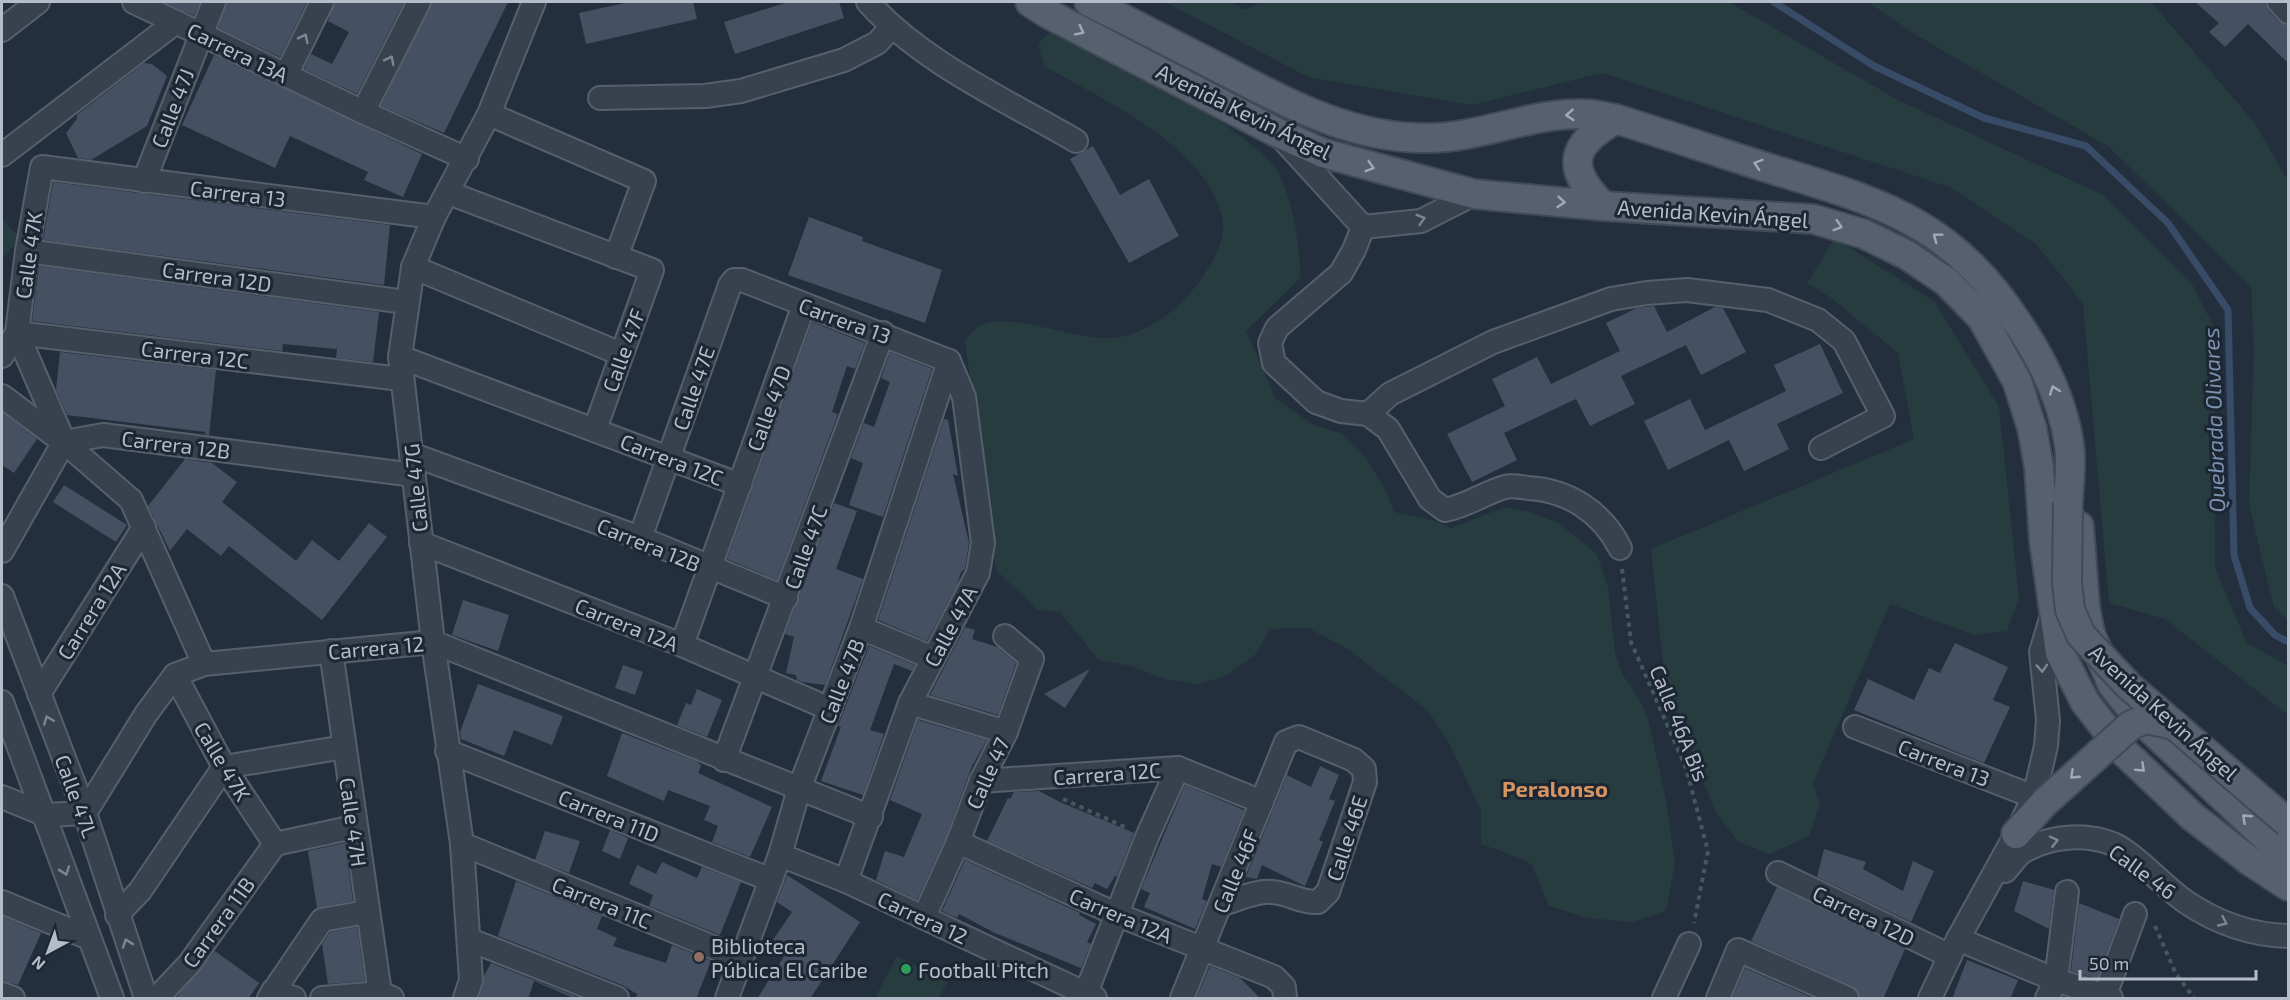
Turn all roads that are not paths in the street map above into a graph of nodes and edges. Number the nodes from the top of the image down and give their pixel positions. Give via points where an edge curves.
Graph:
1 (38, 2) edge
2 (134, 2) edge
3 (214, 2) edge
4 (322, 2) edge
5 (419, 2) edge
6 (534, 2) edge
7 (868, 2) edge
8 (1029, 2) edge
9 (1089, 2) edge
10 (2279, 2) edge
11 (2289, 12) edge
12 (176, 22) junction
13 (891, 28) junction
14 (2, 30) edge
15 (200, 33) junction
16 (286, 75) junction
17 (600, 98) dead end
18 (363, 112) junction
19 (489, 114) junction
20 (1616, 118) junction
21 (1276, 132) junction
22 (1076, 141) dead end
23 (2, 155) edge
24 (467, 159) junction
25 (42, 167) joint
26 (144, 181) junction
27 (449, 193) junction
28 (1474, 194) junction
29 (1603, 206) junction
30 (434, 217) junction
31 (1363, 227) junction
32 (27, 250) junction
33 (616, 257) junction
34 (413, 267) junction
35 (742, 280) joint
36 (406, 302) junction
37 (804, 305) junction
38 (17, 333) junction
39 (883, 333) junction
40 (621, 354) junction
41 (2, 356) edge
42 (949, 361) junction
43 (400, 368) junction
44 (2, 396) edge
45 (1368, 414) junction
46 (595, 429) junction
47 (64, 442) junction
48 (2069, 446) junction
49 (1821, 448) dead end
50 (669, 457) junction
51 (413, 465) junction
52 (740, 485) junction
53 (144, 527) junction
54 (640, 538) junction
55 (421, 543) junction
56 (1620, 548) road end
57 (2, 551) edge
58 (711, 568) junction
59 (2, 596) edge
60 (786, 598) junction
61 (2052, 612) junction
62 (861, 628) junction
63 (1005, 636) dead end
64 (433, 642) junction
65 (682, 645) junction
66 (331, 651) junction
67 (933, 658) junction
68 (204, 664) junction
69 (176, 675) junction
70 (756, 678) junction
71 (39, 694) junction
72 (910, 703) junction
73 (2, 704) edge
74 (830, 709) junction
75 (2175, 725) junction
76 (1855, 728) dead end
77 (1006, 732) junction
78 (1286, 742) joint
79 (344, 747) junction
80 (447, 750) junction
81 (724, 760) junction
82 (224, 767) junction
83 (1178, 768) junction
84 (981, 781) junction
85 (799, 789) junction
86 (2, 798) edge
87 (2039, 800) junction
88 (1262, 802) junction
89 (85, 813) junction
90 (46, 815) junction
91 (871, 817) junction
92 (2193, 817) junction
93 (2289, 823) edge
94 (354, 827) junction
95 (2016, 834) joint
96 (958, 842) junction
97 (275, 844) junction
98 (462, 844) junction
99 (780, 855) junction
100 (2289, 858) edge
101 (1778, 873) dead end
102 (771, 880) junction
103 (846, 881) junction
104 (2289, 886) edge
105 (2067, 892) dead end
106 (2, 902) edge
107 (1978, 902) junction
108 (1222, 904) junction
109 (2289, 905) edge
110 (366, 912) junction
111 (2135, 914) dead end
112 (117, 915) junction
113 (1118, 915) junction
114 (924, 917) junction
115 (2289, 936) edge
116 (89, 938) junction
117 (470, 940) junction
118 (1689, 944) road end
119 (1954, 947) junction
120 (1202, 949) junction
121 (742, 959) junction
122 (2052, 989) edge
123 (1285, 993) edge
124 (2, 994) edge
125 (279, 996) edge
126 (386, 996) edge
127 (1088, 997) edge
128 (2107, 998) edge
129 (13, 999) edge
130 (112, 999) edge
131 (146, 999) edge
132 (157, 999) edge
133 (322, 999) edge
134 (465, 999) edge
135 (617, 999) edge
136 (727, 999) edge
137 (1182, 999) edge
138 (1664, 999) edge
139 (1718, 999) edge
140 (1847, 999) edge
141 (1930, 999) edge

1 - 14 street
2 - 12 street
3 - 15 street, Calle 47J
16 -> 4 street
18 -> 5 street
6 - 19 street, Calle 47G
7 - 13 street
8 -> 21 main road, Avenida Kevin Ángel
20 -> 9 main road, Avenida Kevin Ángel via 1586,114 1553,116 1463,136 1429,138 1392,137 1348,128 1300,110
10 - 11 street
12 - 15 street, Carrera 13A
12 - 23 street, Carrera 13A
13 - 17 street via 877,43 844,60 741,91 705,96
13 - 22 street via 939,61
15 - 16 street, Carrera 13A
15 - 26 street, Calle 47J
16 - 18 street, Carrera 13A
18 - 24 street, Carrera 13A
19 - 24 street, Calle 47G
19 - 33 street via 644,180
20 - 29 main road via 1595,133 1578,157 1583,186
48 -> 20 main road, Avenida Kevin Ángel via 2042,360 2005,303 1970,261 1923,226 1827,184
21 -> 28 main road, Avenida Kevin Ángel via 1323,153
21 - 31 street
24 - 27 street, Calle 47G
25 - 26 street, Carrera 13
25 - 32 street, Calle 47K
26 - 30 street, Carrera 13
27 - 30 street, Calle 47G
27 - 33 street
28 -> 29 main road, Avenida Kevin Ángel
31 -> 28 street via 1421,221
29 -> 61 main road, Avenida Kevin Ángel via 1813,219 1875,239 1947,282 1982,318 2017,381 2032,428
30 - 34 street, Calle 47G
31 - 45 street via 1341,273 1277,328 1270,343 1274,363 1316,402 1341,411
32 - 36 street, Carrera 12D
32 - 38 street, Calle 47K
33 - 40 street, Calle 47F via 651,270
34 - 36 street, Calle 47G
34 - 40 street
35 - 37 street, Carrera 13
35 - 50 street, Calle 47E via 734,280 730,285
36 - 43 street, Calle 47G
37 - 39 street, Carrera 13
37 - 52 street, Calle 47D
38 - 41 street
38 - 43 street, Carrera 12C
38 - 47 street
39 - 42 street, Carrera 13
39 - 60 street, Calle 47C
40 - 46 street, Calle 47F
42 - 62 street, Calle 47B
42 - 67 street, Calle 47A via 964,397 983,543 978,573
43 - 46 street, Carrera 12C
43 - 51 street, Calle 47G
44 - 47 street
45 - 49 street via 1390,394 1492,342 1611,299 1687,290 1768,300 1818,320 1844,342 1883,416
45 - 56 street via 1388,429 1430,499 1445,510 1507,486 1539,488 1568,496 1593,512 1610,528
46 - 50 street, Carrera 12C
47 - 51 street, Carrera 12B via 103,435
47 - 53 street via 131,500
47 - 57 street
48 - 75 main road, Avenida Kevin Ángel, bridge via 2070,610 2081,635 2110,668
100 -> 48 main road via 2139,718 2112,684 2090,633 2085,606
50 - 52 street, Carrera 12C
50 - 54 street, Calle 47E
51 - 54 street, Carrera 12B
51 - 55 street, Calle 47G
52 - 58 street, Calle 47D
53 - 68 street
53 - 71 street, Carrera 12A
54 - 58 street, Carrera 12B
55 - 64 street, Calle 47G
55 - 65 street, Carrera 12A
58 - 60 street, Carrera 12B
58 - 65 street, Calle 47D
59 - 71 street, Calle 47L
60 - 70 street, Calle 47C
61 -> 87 street via 2041,652 2048,720
61 -> 92 main road, Avenida Kevin Ángel via 2060,653 2085,702 2122,750
62 - 67 street
62 - 74 street, Calle 47B
63 - 77 street, Calle 47 via 1032,659
64 - 66 street, Carrera 12
64 - 80 street, Calle 47G
64 - 81 street, Carrera 12
65 - 70 street, Carrera 12A
66 - 68 street, Carrera 12
66 - 79 street, Calle 47H
67 - 72 street, Calle 47A
68 - 69 street, Carrera 12
69 - 82 street, Calle 47K
69 - 89 street via 146,714
70 - 74 street, Carrera 12A
70 - 81 street, Calle 47C
89 -> 71 street, Calle 47L
72 - 77 street
72 - 91 street, Calle 47A
73 - 90 street, Calle 47L
74 - 85 street, Calle 47B
75 -> 87 main road, bridge via 2146,719 2131,725
75 - 93 main road, Avenida Kevin Ángel, bridge
76 - 87 street, Carrera 13
77 - 84 street, Calle 47
78 - 88 street, Calle 46F
78 - 108 street, Calle 46E via 1299,737 1354,760 1364,769 1365,782 1328,892 1318,902 1307,903 1265,892
79 - 82 street
79 - 94 street, Calle 47H
80 - 98 street, Calle 47G
80 - 102 street, Carrera 11D
81 - 85 street, Carrera 12
82 - 97 street, Calle 47K
82 - 112 street via 140,891
83 - 84 street, Carrera 12C
83 - 88 street, Carrera 12C
83 - 113 street
84 - 96 street, Calle 47
85 - 91 street, Carrera 12
85 - 99 street, Calle 47B
86 - 90 street
87 - 95 main road
88 - 108 street, Calle 46F
89 - 90 street
89 - 112 street, Calle 47L
90 -> 116 street, Calle 47L
91 - 103 street, Calle 47A
92 - 104 main road, Avenida Kevin Ángel
92 - 109 main road
94 - 97 street
94 - 110 street, Calle 47H
95 - 107 street, Calle 46
96 - 113 street, Carrera 12A
96 - 114 street, Calle 47
97 - 132 street, Carrera 11B via 189,964
98 - 117 street, Calle 47G
98 - 121 street, Carrera 11C
99 - 102 street, Calle 47B
99 - 103 street, Carrera 12
101 - 119 street, Carrera 12D
102 - 121 street, Calle 47B
103 - 114 street, Carrera 12
105 - 122 street
106 - 116 street
107 -> 115 street, Calle 46 via 2022,852 2054,839 2076,837 2114,845 2185,901 2225,924 2262,936
107 - 119 street, Calle 46
108 - 120 street, Calle 46F
110 - 125 street via 322,920
110 - 126 street, Calle 47H
111 - 128 street
131 -> 112 street, Calle 47L
113 - 120 street, Carrera 12A
113 - 127 street
114 - 127 street, Carrera 12
116 - 130 street, Calle 47L
117 - 134 street, Calle 47G via 471,980
117 - 135 street
118 - 138 street
119 - 122 street, Carrera 12D
119 - 141 street, Calle 46
120 - 123 street, Carrera 12A via 1274,977
120 - 137 street, Calle 46F
121 - 136 street, Calle 47B
122 - 128 street, Carrera 12D
124 - 129 street
126 - 133 street
139 - 140 street via 1738,950

